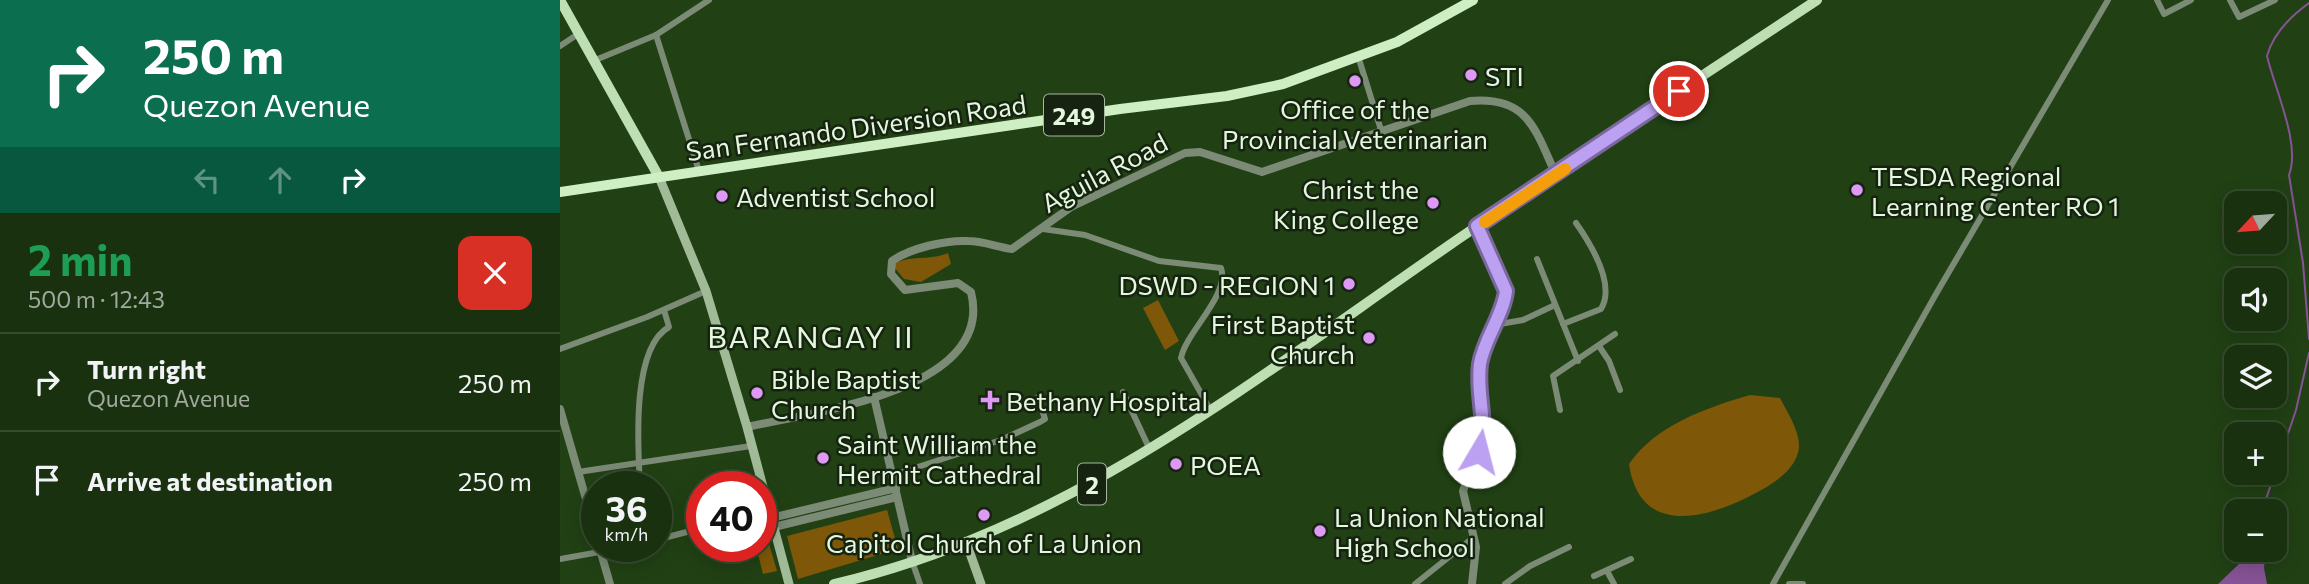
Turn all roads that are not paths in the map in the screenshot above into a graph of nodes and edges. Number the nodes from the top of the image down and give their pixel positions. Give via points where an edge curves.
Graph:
1 (560, 0) edge
2 (709, 0) edge
3 (1473, 0) edge
4 (1817, 0) edge
5 (2108, 0) edge
6 (2157, 0) edge
7 (2191, 0) edge
8 (2230, 0) edge
9 (2271, 1) edge
10 (578, 34) junction
11 (656, 34) junction
12 (560, 46) edge
13 (1358, 56) junction
14 (592, 61) junction
15 (1381, 130) junction
16 (699, 171) junction
17 (1556, 175) junction
18 (659, 177) junction
19 (560, 192) edge
20 (1576, 223) dead end
21 (1477, 226) junction
22 (1042, 229) junction
23 (1537, 259) dead end
24 (706, 290) junction
25 (1555, 305) junction
26 (664, 310) junction
27 (1563, 324) junction
28 (1494, 325) junction
29 (1615, 334) dead end
30 (1599, 346) junction
31 (560, 349) edge
32 (1578, 361) junction
33 (1620, 390) dead end
34 (1123, 392) dead end
35 (874, 397) junction
36 (1038, 397) dead end
37 (560, 409) edge
38 (1560, 410) dead end
39 (1211, 411) junction
40 (747, 427) junction
41 (751, 446) junction
42 (1150, 450) junction
43 (639, 464) junction
44 (639, 471) edge
45 (757, 471) edge
46 (578, 472) junction
47 (893, 475) junction
48 (581, 482) edge
49 (896, 492) junction
50 (777, 515) edge
51 (1474, 537) junction
52 (966, 542) junction
53 (777, 544) edge
54 (1569, 547) dead end
55 (581, 554) edge
56 (560, 559) edge
57 (1631, 559) dead end
58 (912, 561) junction
59 (604, 562) edge
60 (1607, 570) junction
61 (1594, 576) dead end
62 (858, 581) edge
63 (610, 584) edge
64 (789, 584) edge
65 (834, 584) edge
66 (920, 584) edge
67 (981, 584) edge
68 (1415, 584) edge
69 (1472, 584) edge
70 (1504, 584) edge
71 (1614, 584) edge
72 (1773, 584) edge
73 (1789, 584) edge
74 (1803, 584) edge

1 - 10 main road
2 - 11 street
3 - 13 highway, San Fernando Diversion Road / 249 via 1416,34
4 - 17 main road, 2
5 - 72 street
6 - 7 street via 2164,14
8 - 9 street via 2239,17
10 - 12 street
10 - 14 main road
11 - 14 street
11 - 16 street
13 - 15 street
13 - 16 highway, San Fernando Diversion Road / 249 via 1283,84 1227,96
14 - 18 main road
15 - 17 street, Aguila Road via 1470,101 1505,102 1530,122
15 - 22 street, Aguila Road via 1262,172 1199,152 1185,153 1071,208
16 - 18 highway, San Fernando Diversion Road / 249
17 - 21 main road, 2
18 - 19 highway, San Fernando Diversion Road / 249
18 - 24 main road
20 - 27 street via 1596,254 1604,303 1601,309
21 - 28 street via 1506,291
21 - 39 main road, 2
22 - 35 street, Aguila Road via 1012,249 968,240 892,261 891,274 905,290 964,285 972,296 974,320 949,363
22 - 39 street via 1085,235 1159,261 1221,268 1222,281 1181,358
23 - 25 street
24 - 26 street
24 - 40 main road
25 - 27 street
25 - 28 street via 1523,320
26 - 31 street
26 - 43 street via 669,327 657,335 641,386
27 - 32 street
28 - 51 street via 1480,362 1484,433 1463,491
29 - 30 street
30 - 32 street
30 - 33 street
32 - 38 street via 1553,377
34 - 42 street
35 - 40 street
35 - 47 street
36 - 47 street via 1045,419 1040,422 980,448
37 - 46 street
39 - 42 main road, 2
40 - 41 main road
41 - 43 street
41 - 45 main road
42 - 52 main road, 2 via 1087,486
43 - 44 street
43 - 46 street
46 - 48 street
47 - 49 street
49 - 50 street
49 - 58 street
51 - 68 street
51 - 69 street
52 - 58 main road, 2
52 - 67 main road
53 - 64 main road
54 - 70 street
55 - 56 street
57 - 60 street
58 - 62 main road, 2
58 - 66 street
59 - 63 street
60 - 61 street
60 - 71 street
62 - 65 main road, 2
73 - 74 street

